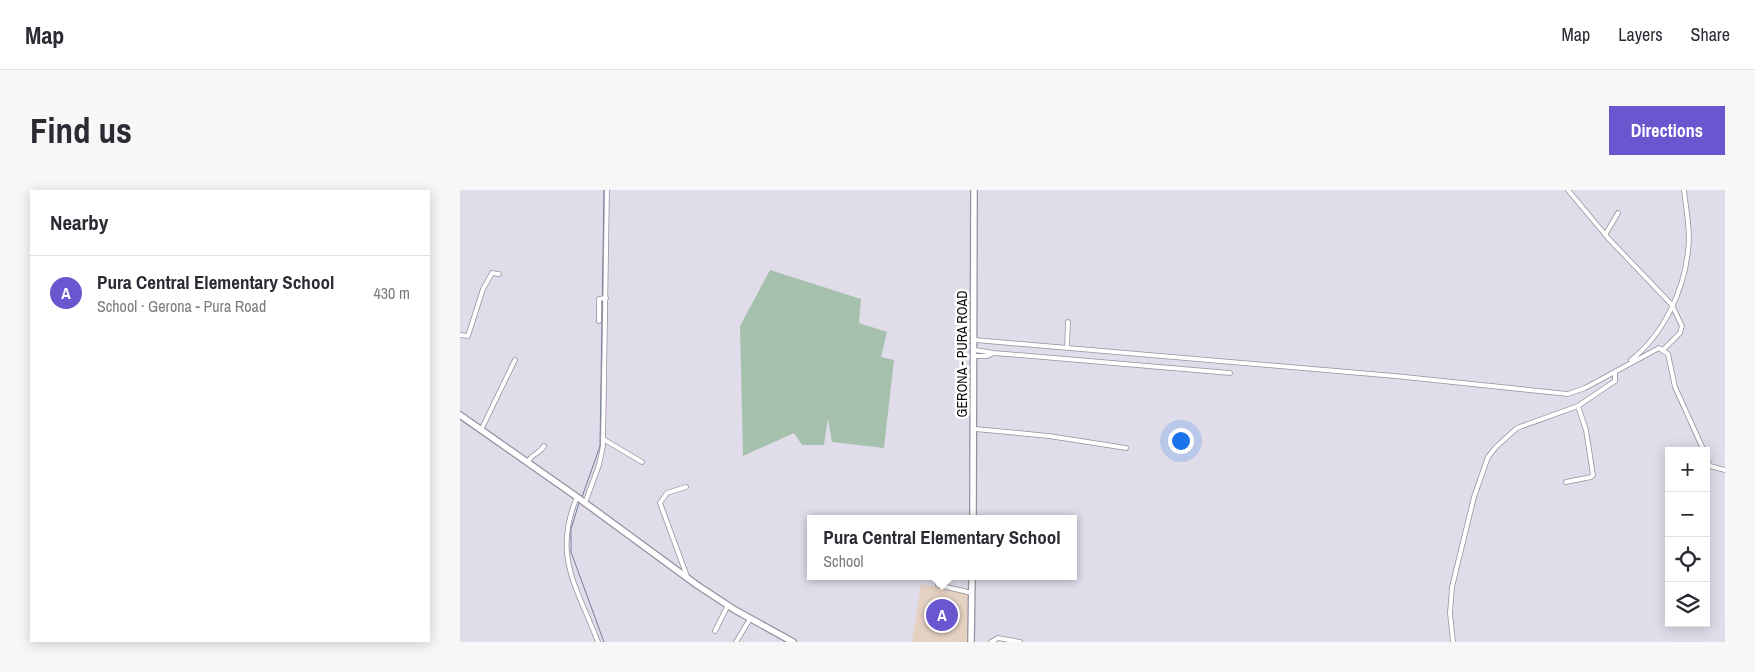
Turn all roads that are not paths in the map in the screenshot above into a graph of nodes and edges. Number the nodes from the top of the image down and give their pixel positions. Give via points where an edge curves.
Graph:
1 (607, 190) edge
2 (974, 190) edge
3 (1568, 190) edge
4 (1684, 190) edge
5 (1618, 213) dead end
6 (1606, 235) junction
7 (499, 274) dead end
8 (604, 298) junction
9 (1672, 306) junction
10 (599, 321) dead end
11 (1068, 322) dead end
12 (460, 335) edge
13 (975, 340) junction
14 (1067, 348) junction
15 (1664, 349) junction
16 (975, 353) junction
17 (515, 360) dead end
18 (1625, 366) junction
19 (1615, 372) junction
20 (1230, 373) dead end
21 (1578, 406) junction
22 (460, 415) edge
23 (975, 429) junction
24 (481, 430) junction
25 (603, 439) junction
26 (544, 446) dead end
27 (1702, 447) edge
28 (1126, 448) dead end
29 (528, 462) junction
30 (642, 462) dead end
31 (1710, 466) edge
32 (1725, 470) edge
33 (1566, 482) dead end
34 (686, 487) dead end
35 (577, 497) junction
36 (586, 503) junction
37 (973, 515) edge
38 (688, 578) junction
39 (937, 580) edge
40 (972, 580) edge
41 (972, 592) junction
42 (728, 606) junction
43 (750, 619) junction
44 (715, 631) dead end
45 (788, 641) edge
46 (598, 642) edge
47 (736, 642) edge
48 (971, 642) edge
49 (990, 642) edge
50 (1020, 642) edge
51 (1453, 642) edge

1 - 8 street
2 - 13 street, GERONA - PURA ROAD
3 - 6 street
4 - 9 street via 1688,251
5 - 6 street
6 - 9 street
7 - 12 street via 492,273 483,289 468,336
8 - 10 street via 598,301
8 - 25 street
9 - 15 street via 1682,326 1680,333
9 - 18 street via 1654,338
11 - 14 street
13 - 14 street
13 - 16 street, GERONA - PURA ROAD
14 - 19 street via 1395,376 1548,393 1575,392
15 - 18 street via 1656,348
15 - 27 street via 1675,387
16 - 20 street
16 - 23 street, GERONA - PURA ROAD
17 - 24 street
18 - 19 street
19 - 21 street via 1615,381
21 - 33 street via 1594,475
21 - 51 street via 1517,428 1488,457 1474,497 1452,587
22 - 24 street
23 - 28 street
23 - 37 street, GERONA - PURA ROAD
24 - 29 street
25 - 30 street
25 - 36 street via 599,465
26 - 29 street
29 - 35 street
31 - 32 street
34 - 38 street via 667,493 660,503
35 - 36 street
35 - 46 street via 566,527 566,559
36 - 38 street
38 - 42 street
39 - 41 street via 938,585
40 - 41 street
41 - 48 street
42 - 43 street
42 - 44 street
43 - 45 street
43 - 47 street
49 - 50 street via 998,638

